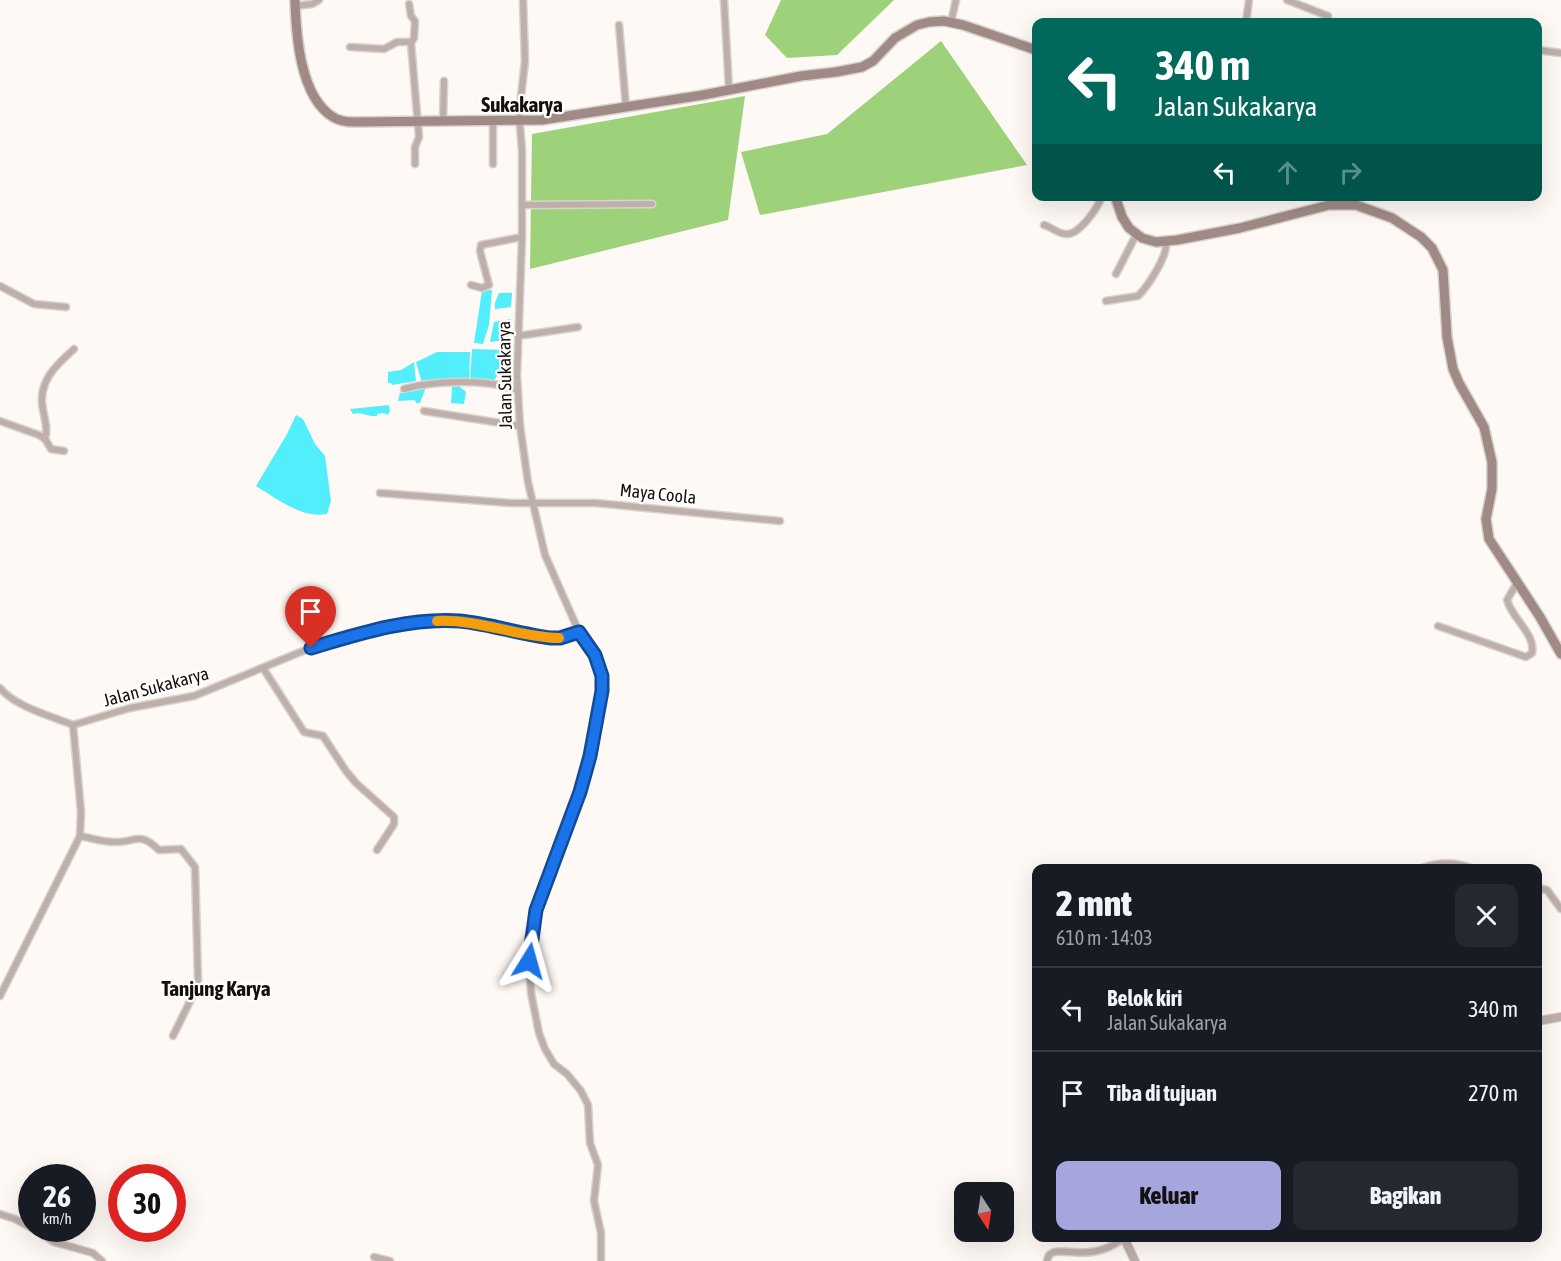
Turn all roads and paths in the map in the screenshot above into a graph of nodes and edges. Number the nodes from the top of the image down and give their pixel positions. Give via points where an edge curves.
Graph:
1 (319, 0) edge
2 (523, 0) edge
3 (724, 0) edge
4 (956, 0) edge
5 (1249, 0) edge
6 (1287, 0) edge
7 (295, 3) edge
8 (409, 4) dead end
9 (1328, 16) dead end
10 (1247, 18) edge
11 (951, 22) junction
12 (619, 25) dead end
13 (411, 42) junction
14 (350, 48) dead end
15 (1032, 49) edge
16 (1542, 51) edge
17 (1561, 53) edge
18 (444, 81) dead end
19 (729, 90) junction
20 (626, 107) junction
21 (493, 121) junction
22 (520, 121) junction
23 (443, 122) junction
24 (417, 123) junction
25 (415, 164) dead end
26 (493, 164) dead end
27 (1100, 201) edge
28 (1117, 201) edge
29 (652, 204) dead end
30 (522, 205) junction
31 (1044, 225) dead end
32 (1136, 235) junction
33 (522, 237) junction
34 (1166, 242) junction
35 (1116, 274) dead end
36 (471, 285) dead end
37 (0, 286) edge
38 (1106, 301) dead end
39 (66, 307) dead end
40 (578, 327) dead end
41 (518, 336) junction
42 (74, 349) dead end
43 (404, 389) dead end
44 (518, 390) junction
45 (424, 411) dead end
46 (0, 421) edge
47 (519, 426) junction
48 (45, 439) junction
49 (64, 451) dead end
50 (380, 493) dead end
51 (533, 503) junction
52 (780, 521) dead end
53 (1517, 583) junction
54 (1438, 626) dead end
55 (579, 632) junction
56 (1561, 654) edge
57 (263, 668) junction
58 (0, 688) edge
59 (73, 724) junction
60 (80, 836) junction
61 (376, 850) dead end
62 (1542, 889) edge
63 (1561, 909) edge
64 (0, 996) edge
65 (1561, 1017) edge
66 (1542, 1020) edge
67 (173, 1036) dead end
68 (0, 1215) edge
69 (18, 1221) edge
70 (54, 1242) edge
71 (1118, 1242) edge
72 (1125, 1242) edge
73 (374, 1257) dead end
74 (102, 1261) edge
75 (390, 1261) edge
76 (601, 1261) edge
77 (1047, 1261) edge
78 (1135, 1261) edge

1 - 7 street via 312,4
2 - 22 street, Jalan Sukakarya via 525,61
3 - 19 street
4 - 11 street
5 - 10 street
6 - 9 street
7 - 24 main road via 305,77 330,116 345,121
8 - 13 street via 415,21
11 - 15 main road
11 - 19 main road via 917,25 895,38 862,67
12 - 20 street
13 - 14 street via 396,42 384,49
13 - 24 street
16 - 17 street
18 - 23 street
19 - 20 main road
20 - 22 main road
21 - 22 main road
21 - 23 main road
21 - 26 street
22 - 30 street, Jalan Sukakarya
23 - 24 main road
24 - 25 street
27 - 31 street via 1095,212 1071,234
28 - 32 main road via 1122,217
29 - 30 street
30 - 33 street, Jalan Sukakarya
32 - 34 main road
32 - 35 street
33 - 36 street via 482,244 480,251 489,285
33 - 41 street, Jalan Sukakarya
34 - 38 street via 1158,268 1138,296
34 - 53 main road via 1329,206 1356,205 1392,218 1421,237 1432,248 1443,270 1453,369 1484,427 1492,462 1486,530
37 - 39 street via 34,304
40 - 41 street
41 - 44 street, Jalan Sukakarya
42 - 48 street via 56,364 45,385
43 - 44 street via 469,381
44 - 47 street, Jalan Sukakarya
45 - 47 street
46 - 48 street
47 - 51 street, Jalan Sukakarya
48 - 49 street via 51,449
50 - 51 street, Maya Coola
51 - 52 street, Maya Coola via 596,503
51 - 55 street, Jalan Sukakarya via 546,555
53 - 54 street via 1507,600 1532,641 1532,653 1526,657
53 - 56 main road
55 - 57 street, Jalan Sukakarya via 551,638 460,621 423,622 311,648
55 - 76 street via 595,655 602,691 580,792 536,910 529,961 533,1003 545,1049 581,1091 590,1110 591,1143 598,1170 594,1201 601,1233
57 - 59 street, Jalan Sukakarya via 194,696
57 - 61 street via 304,732 323,736 356,783 394,817 394,824
58 - 59 street via 17,702
59 - 60 street
60 - 64 street
60 - 67 street via 116,842 146,839 159,850 181,849 193,863 197,984
62 - 63 street
65 - 66 street
68 - 69 street
70 - 74 street via 93,1253
71 - 77 street via 1097,1251 1055,1252
72 - 78 street
73 - 75 street

